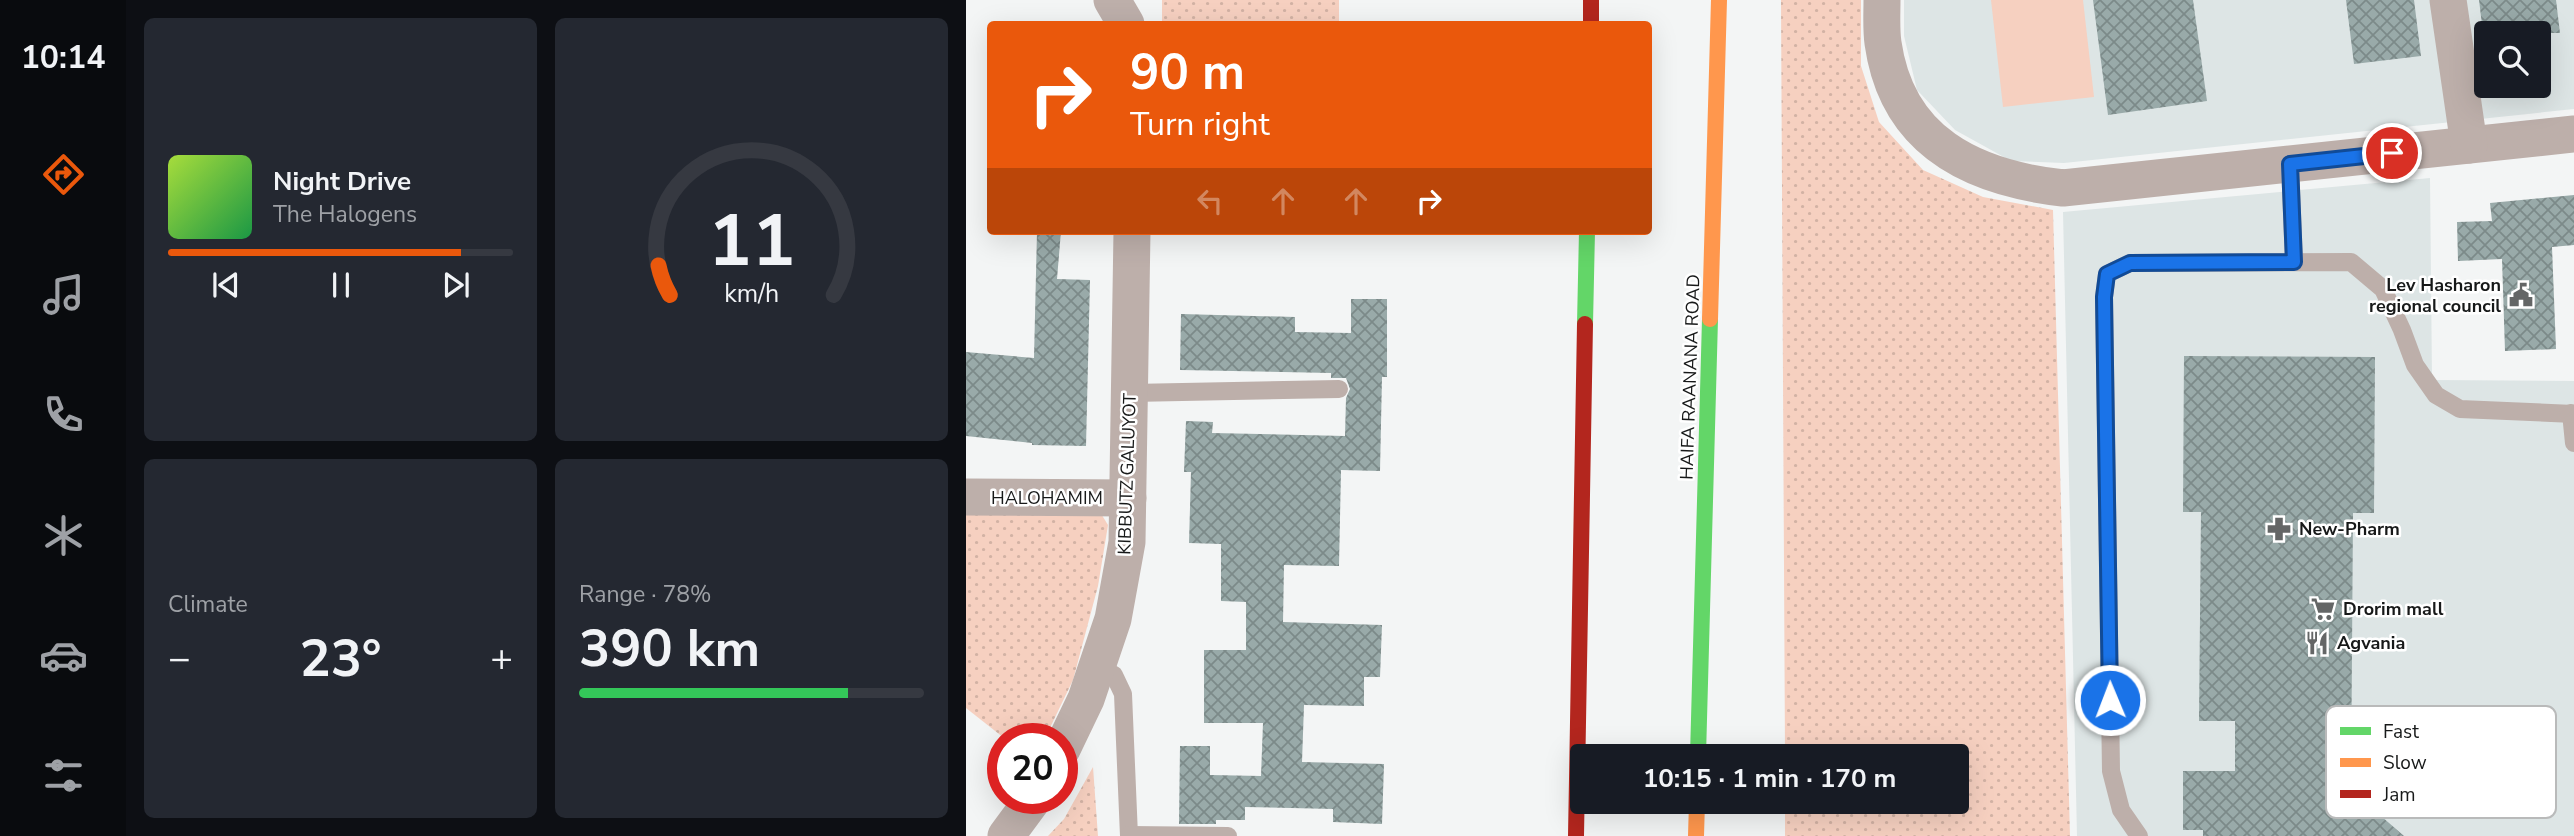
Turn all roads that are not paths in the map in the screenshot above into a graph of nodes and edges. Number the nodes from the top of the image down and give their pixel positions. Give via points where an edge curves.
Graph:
1 (1112, 0) edge
2 (1591, 0) edge
3 (1718, 0) edge
4 (1882, 0) edge
5 (2448, 0) edge
6 (1124, 21) edge
7 (1591, 21) edge
8 (1718, 46) junction
9 (2574, 134) edge
10 (2469, 145) junction
11 (2290, 164) junction
12 (1132, 235) edge
13 (1587, 235) edge
14 (2294, 262) junction
15 (1339, 389) dead end
16 (1131, 393) junction
17 (2572, 413) edge
18 (2574, 443) edge
19 (966, 497) edge
20 (1128, 498) junction
21 (1720, 533) dead end
22 (1097, 667) junction
23 (1074, 723) edge
24 (1579, 723) junction
25 (1698, 744) edge
26 (1022, 814) edge
27 (1697, 814) edge
28 (1129, 835) edge
29 (1006, 836) edge
30 (1228, 836) edge
31 (1566, 836) edge
32 (1576, 836) edge
33 (1696, 836) edge
34 (2139, 836) edge

1 - 6 street
2 - 7 highway
3 - 8 highway, HAIFA RAANANA ROAD
4 - 11 street via 1883,42 1892,82 1912,117 1939,147 1976,168 2025,184 2063,188
5 - 10 street
8 - 21 highway
8 - 25 highway, HAIFA RAANANA ROAD
9 - 10 street
10 - 11 street
11 - 14 lane
12 - 16 street, KIBBUTZ GALUYOT
13 - 24 highway
14 - 17 lane via 2351,262 2383,289 2415,365 2436,395 2460,409
14 - 34 lane via 2130,263 2107,274 2111,771 2121,810
15 - 16 lane
16 - 20 street, KIBBUTZ GALUYOT
17 - 18 lane
19 - 20 street, HALOHAMIM
20 - 22 street, KIBBUTZ GALUYOT via 1125,555 1113,619
22 - 23 street, KIBBUTZ GALUYOT
22 - 28 lane via 1114,675 1123,694
24 - 31 highway
24 - 32 highway
26 - 29 street
27 - 33 highway
28 - 30 lane

